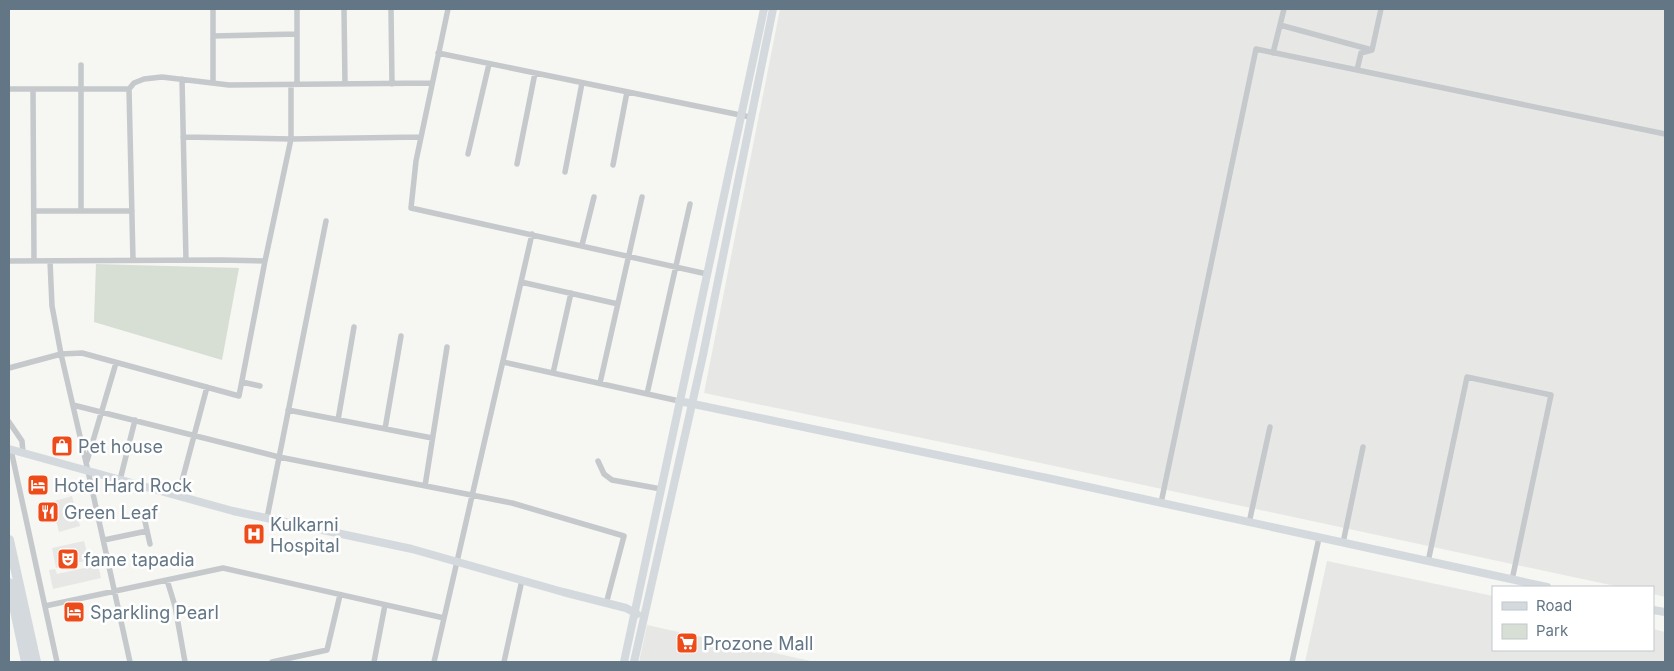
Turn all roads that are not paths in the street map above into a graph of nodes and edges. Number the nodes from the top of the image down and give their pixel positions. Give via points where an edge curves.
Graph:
1 (213, 9) edge
2 (297, 9) edge
3 (344, 9) edge
4 (391, 9) edge
5 (448, 9) edge
6 (764, 9) edge
7 (773, 9) edge
8 (1284, 9) edge
9 (1381, 9) edge
10 (1280, 25) junction
11 (297, 34) junction
12 (213, 36) junction
13 (757, 40) junction
14 (766, 42) junction
15 (1372, 50) junction
16 (1273, 53) junction
17 (438, 54) junction
18 (488, 64) junction
19 (81, 65) dead end
20 (1356, 70) junction
21 (535, 73) junction
22 (182, 79) junction
23 (582, 83) junction
24 (213, 84) junction
25 (344, 84) junction
26 (392, 84) junction
27 (432, 84) junction
28 (294, 85) junction
29 (9, 90) edge
30 (33, 90) junction
31 (82, 90) junction
32 (129, 90) junction
33 (627, 92) junction
34 (742, 115) junction
35 (750, 117) junction
36 (1665, 134) edge
37 (183, 137) junction
38 (421, 137) junction
39 (291, 138) junction
40 (468, 154) dead end
41 (517, 164) dead end
42 (613, 165) dead end
43 (565, 172) dead end
44 (594, 197) dead end
45 (642, 197) dead end
46 (690, 204) dead end
47 (34, 211) junction
48 (81, 211) junction
49 (132, 211) junction
50 (326, 221) dead end
51 (532, 234) junction
52 (582, 246) junction
53 (629, 256) junction
54 (133, 260) junction
55 (186, 260) junction
56 (9, 261) edge
57 (34, 261) junction
58 (50, 261) junction
59 (265, 261) junction
60 (676, 267) junction
61 (707, 274) junction
62 (521, 282) junction
63 (571, 293) junction
64 (618, 304) junction
65 (354, 327) dead end
66 (401, 336) dead end
67 (447, 347) dead end
68 (61, 354) junction
69 (503, 362) junction
70 (116, 363) junction
71 (9, 368) edge
72 (553, 373) junction
73 (242, 382) junction
74 (600, 383) junction
75 (260, 386) dead end
76 (206, 387) junction
77 (647, 394) junction
78 (679, 401) junction
79 (691, 404) junction
80 (73, 405) junction
81 (288, 410) junction
82 (103, 412) junction
83 (134, 420) junction
84 (338, 420) junction
85 (9, 422) edge
86 (1270, 427) dead end
87 (385, 429) junction
88 (194, 435) junction
89 (432, 438) junction
90 (1362, 447) dead end
91 (10, 450) edge
92 (23, 453) junction
93 (279, 457) junction
94 (598, 461) dead end
95 (88, 467) junction
96 (120, 480) junction
97 (424, 486) junction
98 (661, 489) junction
99 (178, 496) junction
100 (473, 496) junction
101 (1160, 503) junction
102 (144, 517) dead end
103 (267, 518) junction
104 (1249, 523) junction
105 (147, 531) junction
106 (1319, 538) junction
107 (9, 540) edge
108 (104, 540) junction
109 (1343, 543) junction
110 (150, 544) dead end
111 (458, 562) junction
112 (1428, 562) junction
113 (167, 580) junction
114 (522, 580) junction
115 (1512, 580) junction
116 (9, 583) edge
117 (1542, 586) edge
118 (115, 591) junction
119 (340, 595) junction
120 (606, 604) junction
121 (385, 605) junction
122 (45, 606) junction
123 (635, 609) junction
124 (645, 611) junction
125 (444, 618) junction
126 (26, 662) edge
127 (36, 662) edge
128 (58, 662) edge
129 (130, 662) edge
130 (185, 662) edge
131 (272, 662) edge
132 (374, 662) edge
133 (434, 662) edge
134 (504, 662) edge
135 (624, 662) edge
136 (634, 662) edge
137 (1292, 662) edge

1 - 12 street
2 - 11 street
3 - 25 street
4 - 26 street
5 - 17 street
6 - 13 street
7 - 14 street
8 - 10 street
9 - 15 street
10 - 15 street
10 - 16 street
11 - 12 street
11 - 28 street
12 - 24 street
13 - 14 street
13 - 34 street
14 - 35 street
15 - 20 street via 1361,53
16 - 20 street
16 - 101 street via 1256,49
17 - 18 street
17 - 27 street
18 - 21 street
18 - 40 street
19 - 31 street
20 - 36 street
21 - 23 street
21 - 41 street
22 - 24 street
22 - 32 street via 144,79 134,83
22 - 37 street
23 - 33 street
23 - 43 street
24 - 28 street
25 - 26 street
25 - 28 street
26 - 27 street
27 - 38 street
28 - 39 street
29 - 30 street
30 - 31 street
30 - 47 street
31 - 32 street
31 - 48 street
32 - 49 street
33 - 34 street
33 - 42 street
34 - 35 street
34 - 61 street
35 - 79 street
37 - 39 street
37 - 55 street
38 - 39 street
38 - 51 street via 411,208
39 - 59 street
44 - 52 street
45 - 53 street
46 - 60 street
47 - 48 street
47 - 57 street
48 - 49 street
49 - 54 street
50 - 81 street
51 - 52 street
51 - 62 street
52 - 53 street
53 - 60 street
53 - 64 street
54 - 55 street
54 - 58 street
55 - 59 street
56 - 57 street
57 - 58 street
58 - 68 street via 52,306
59 - 73 street
60 - 61 street
60 - 77 street
61 - 78 street
62 - 63 street
62 - 69 street
63 - 64 street
63 - 72 street
64 - 74 street
65 - 84 street
66 - 87 street
67 - 89 street
68 - 70 street via 82,353
68 - 71 street
68 - 80 street
69 - 72 street
69 - 100 street
70 - 76 street
70 - 82 street
72 - 74 street
73 - 75 street
73 - 76 street via 239,396
74 - 77 street
76 - 88 street
77 - 78 street
78 - 79 street
78 - 98 street
79 - 101 street
79 - 124 street
80 - 82 street
80 - 95 street
81 - 84 street
81 - 93 street
82 - 83 street
82 - 95 street
83 - 88 street
83 - 96 street
84 - 87 street
85 - 92 street via 22,442
86 - 104 street
87 - 89 street
88 - 93 street
88 - 99 street
89 - 97 street
90 - 109 street
91 - 92 street
91 - 122 street
92 - 95 street
93 - 97 street
93 - 103 street
94 - 98 street via 604,474 612,480
95 - 96 street
95 - 108 street
96 - 99 street
97 - 100 street
98 - 123 street
99 - 103 street
100 - 111 street
100 - 120 street via 512,503 624,536
101 - 104 street
102 - 105 street
103 - 111 street
104 - 106 street
105 - 108 street
105 - 110 street
106 - 109 street
106 - 137 street
107 - 127 highway
108 - 118 street
109 - 112 street
111 - 114 street
111 - 125 street
112 - 115 street
112 - 115 street via 1467,377 1551,395
113 - 118 street
113 - 119 street via 223,568
113 - 130 street
114 - 120 street
114 - 134 street
115 - 117 street
116 - 126 highway
118 - 122 street
118 - 129 street
119 - 121 street
119 - 131 street via 327,650
120 - 123 street
121 - 125 street
121 - 132 street
122 - 128 street
123 - 124 street
123 - 135 street
124 - 136 street
125 - 133 street

